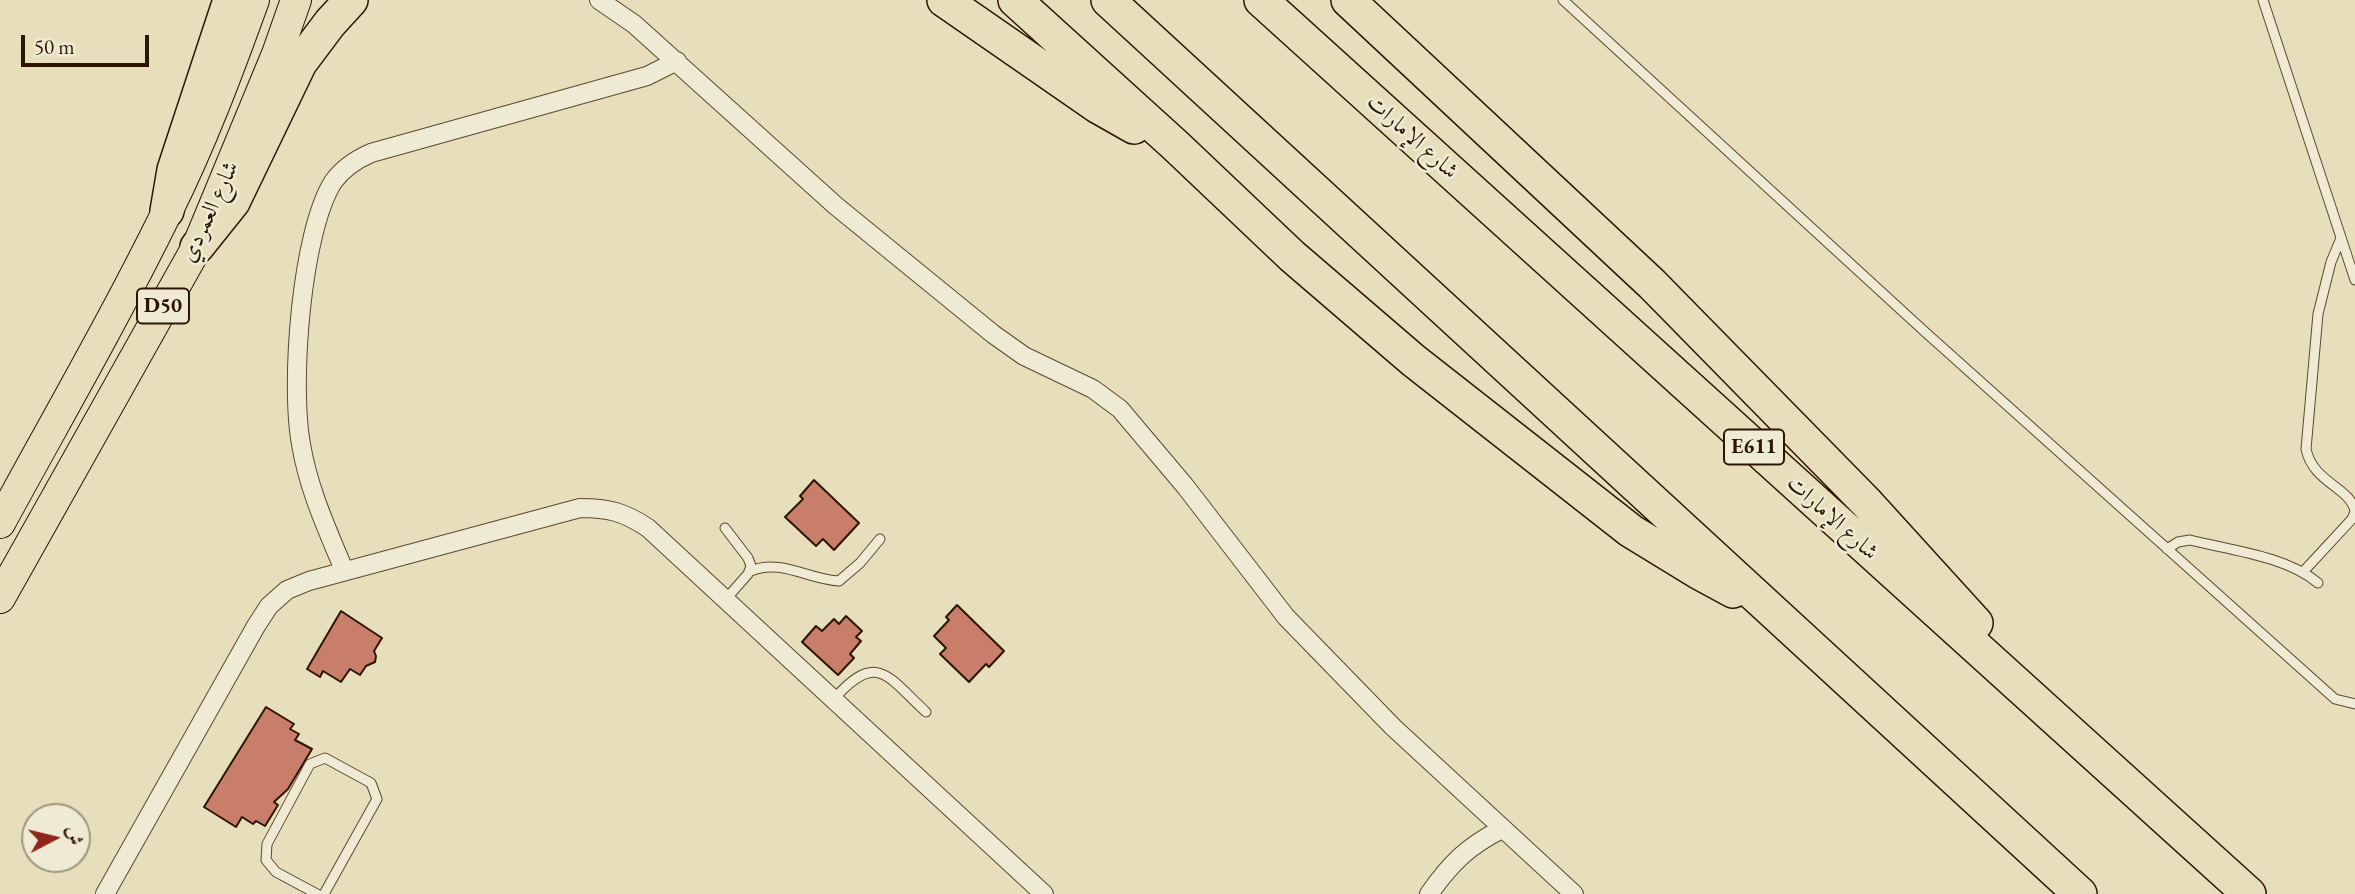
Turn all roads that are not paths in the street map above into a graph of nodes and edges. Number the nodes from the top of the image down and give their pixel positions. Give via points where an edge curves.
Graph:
1 (230, 0) edge
2 (254, 0) edge
3 (296, 0) edge
4 (351, 0) edge
5 (598, 0) edge
6 (944, 0) edge
7 (1015, 0) edge
8 (1108, 0) edge
9 (1261, 0) edge
10 (1348, 0) edge
11 (1563, 0) edge
12 (2263, 0) edge
13 (677, 61) junction
14 (1176, 146) junction
15 (167, 211) junction
16 (2341, 238) junction
17 (197, 247) junction
18 (2355, 279) edge
19 (2355, 512) edge
20 (0, 523) edge
21 (725, 528) dead end
22 (880, 538) dead end
23 (2167, 549) junction
24 (344, 570) junction
25 (751, 570) junction
26 (2303, 572) junction
27 (2318, 583) dead end
28 (0, 598) edge
29 (725, 600) junction
30 (1768, 606) junction
31 (833, 700) junction
32 (2355, 704) edge
33 (926, 712) dead end
34 (2068, 732) junction
35 (1502, 829) junction
36 (105, 894) edge
37 (317, 894) edge
38 (324, 894) edge
39 (1044, 894) edge
40 (1429, 894) edge
41 (1574, 894) edge
42 (2080, 894) edge
43 (2249, 894) edge

1 - 15 highway via 174,170
2 - 15 main road, شارع العمردي / D50 via 218,97
3 - 17 main road, شارع العمردي / D50
4 - 17 highway via 300,63 233,202
5 - 13 street
6 - 14 highway via 1097,106
7 - 14 highway
8 - 30 highway
9 - 34 highway, شارع الإمارات / E611
10 - 34 highway via 1652,284 1918,558
11 - 23 lane
12 - 16 lane
13 - 24 street via 647,76 371,153 351,163 335,180 317,221 304,284 297,405 306,470
13 - 35 street via 836,206 993,334 1120,409 1286,617 1393,727
14 - 30 highway via 1352,309 1600,508 1675,559
15 - 20 main road, شارع العمردي / D50
16 - 18 lane
16 - 19 lane via 2318,314 2306,449 2314,470 2349,499
17 - 28 main road, شارع العمردي / D50
19 - 26 lane
21 - 25 lane via 750,561
22 - 25 lane via 839,581 774,566
23 - 26 lane via 2190,540
23 - 32 lane via 2335,699
24 - 29 street via 580,508 604,508 628,515 648,528
24 - 36 street via 286,590 269,606
25 - 29 lane
26 - 27 lane
29 - 31 street
30 - 42 highway
31 - 33 lane via 855,677 873,671 886,675
31 - 39 street
34 - 43 highway, شارع الإمارات / E611
35 - 40 street via 1456,858
35 - 41 street
37 - 38 lane via 276,872 265,860 267,844 310,764 325,758 371,783 377,799

